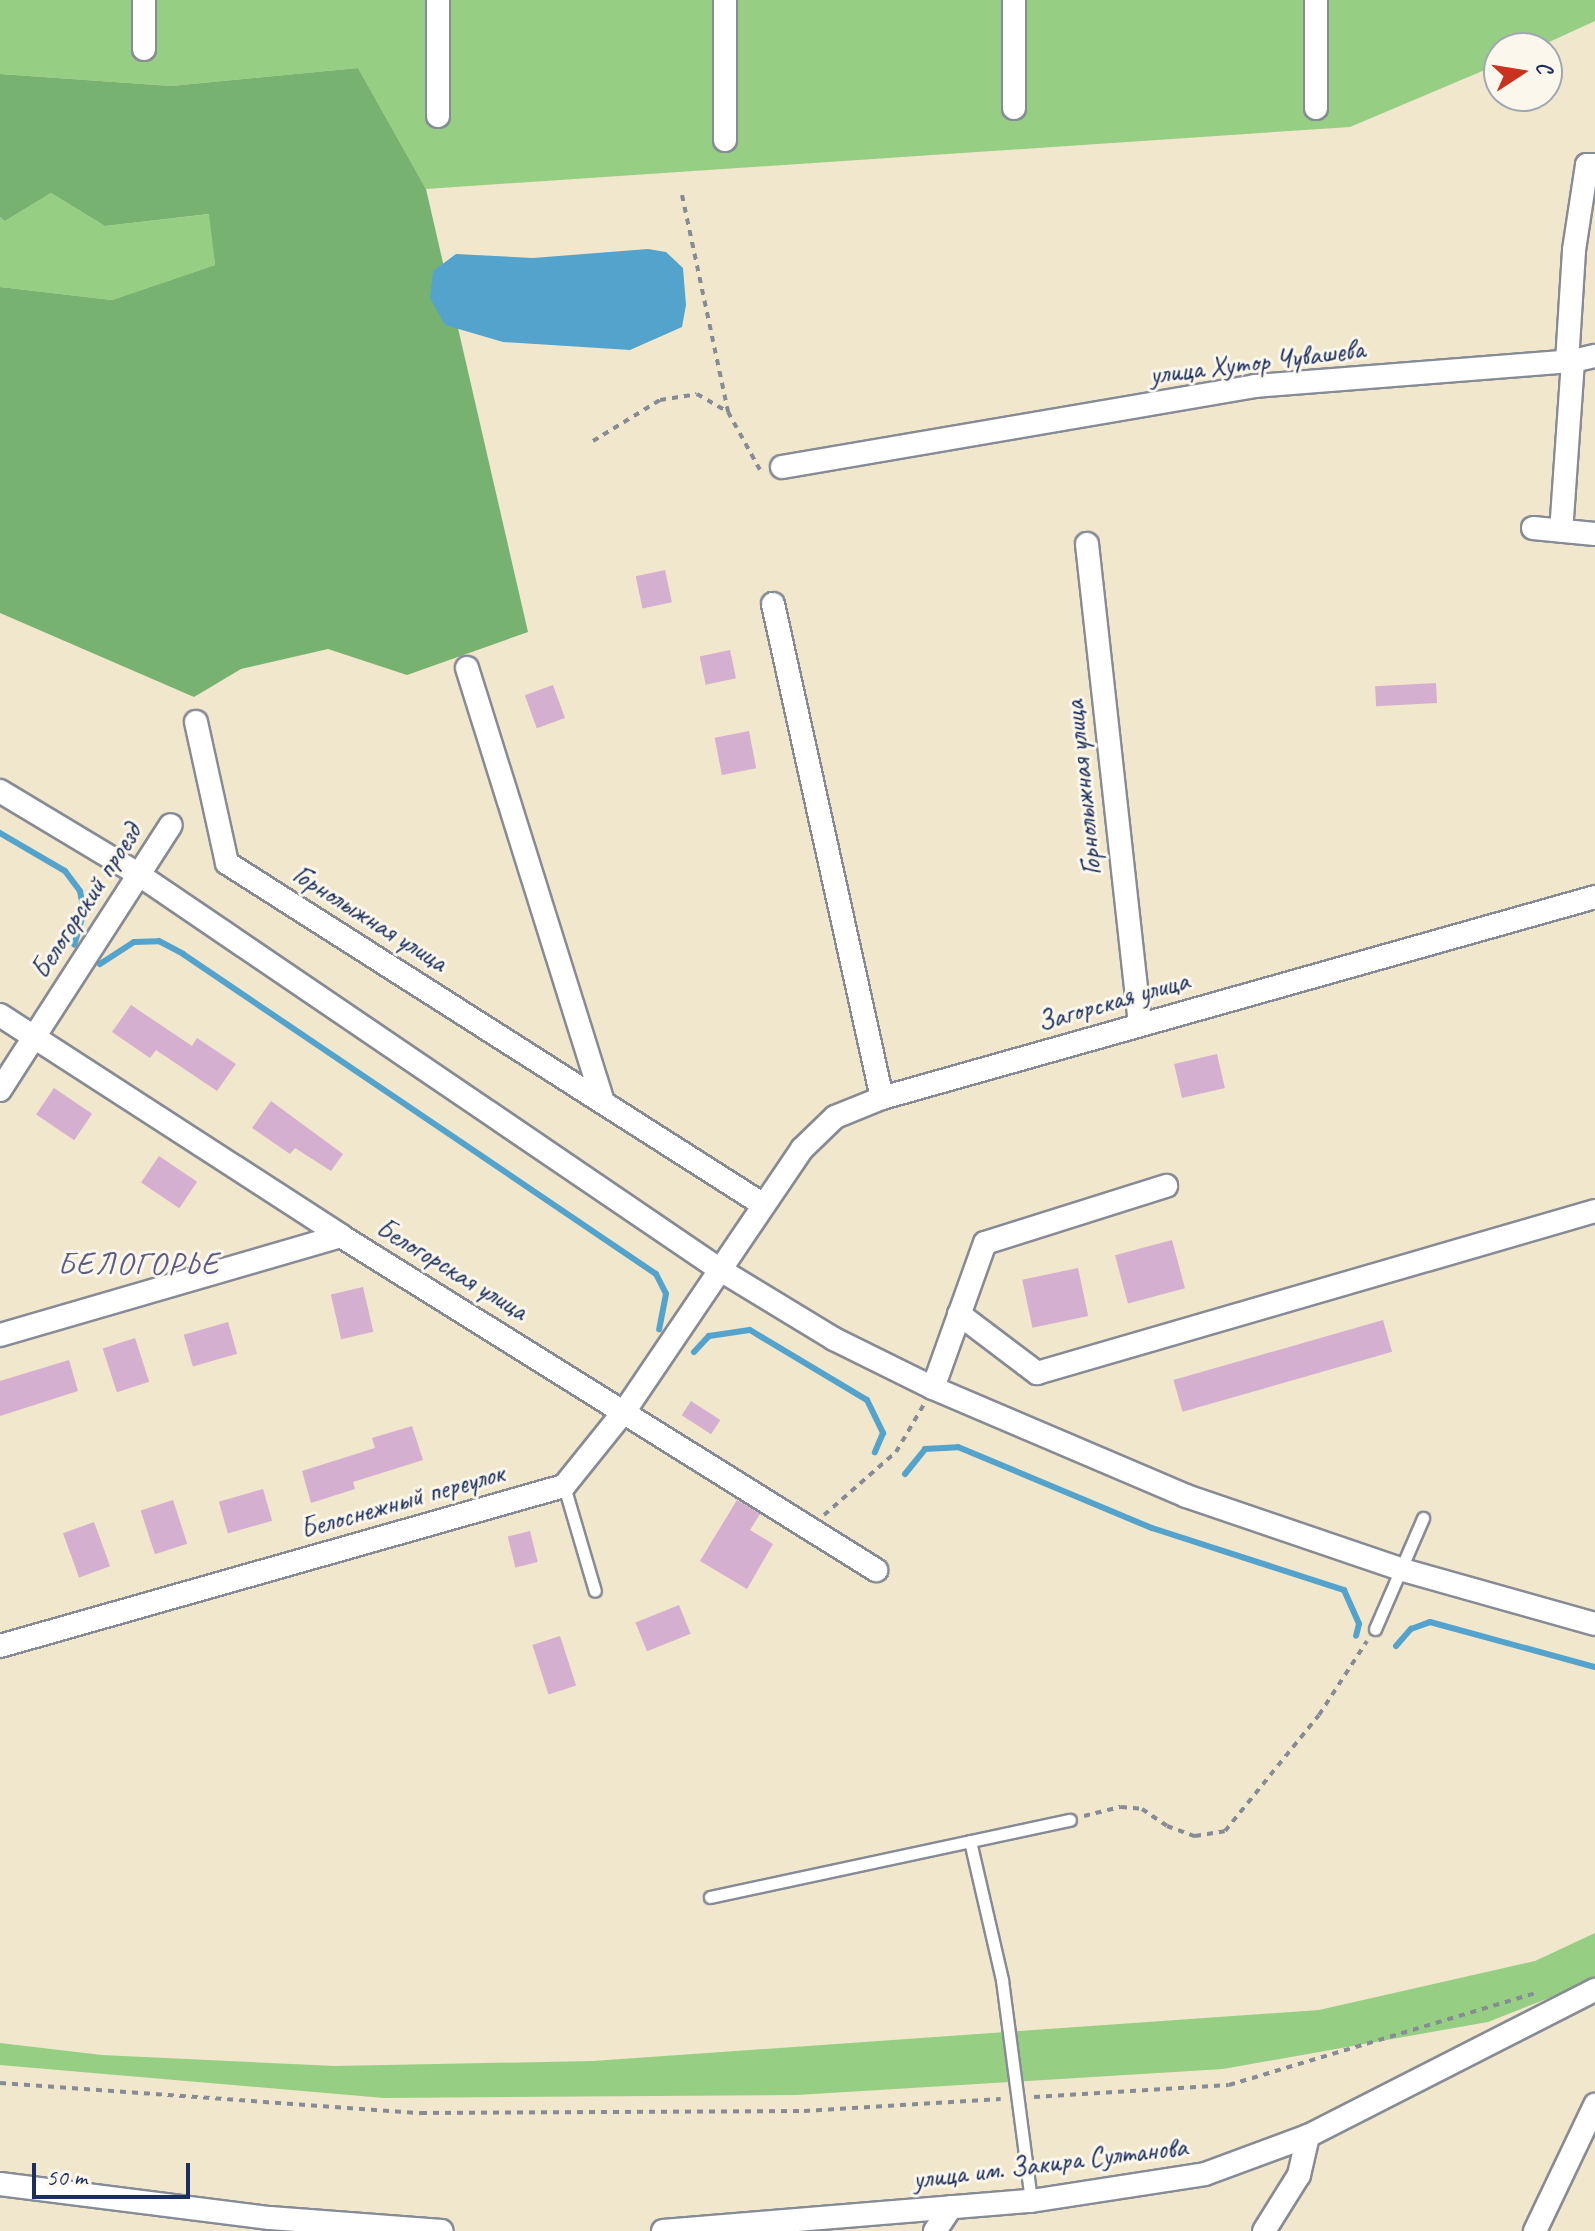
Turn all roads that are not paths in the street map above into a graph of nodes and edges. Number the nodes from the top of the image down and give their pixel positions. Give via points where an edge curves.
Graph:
1 (144, 0) edge
2 (438, 0) edge
3 (725, 0) edge
4 (1014, 0) edge
5 (1316, 0) edge
6 (144, 49) dead end
7 (1014, 108) dead end
8 (1316, 108) dead end
9 (438, 116) dead end
10 (725, 140) dead end
11 (1595, 165) edge
12 (1579, 360) edge
13 (782, 467) road end
14 (1533, 528) dead end
15 (1561, 531) junction
16 (1595, 534) edge
17 (1087, 544) dead end
18 (773, 604) dead end
19 (467, 668) dead end
20 (196, 722) dead end
21 (0, 791) edge
22 (171, 825) dead end
23 (138, 874) junction
24 (1595, 897) edge
25 (0, 1015) edge
26 (1140, 1024) junction
27 (35, 1035) junction
28 (0, 1090) edge
29 (882, 1098) junction
30 (603, 1102) junction
31 (1166, 1186) dead end
32 (762, 1204) junction
33 (1595, 1211) edge
34 (341, 1236) junction
35 (719, 1269) junction
36 (959, 1314) junction
37 (0, 1335) edge
38 (933, 1388) junction
39 (626, 1409) junction
40 (564, 1486) junction
41 (1423, 1518) dead end
42 (876, 1570) dead end
43 (1403, 1570) junction
44 (595, 1591) dead end
45 (1595, 1624) edge
46 (1375, 1629) road end
47 (0, 1646) edge
48 (1070, 1820) road end
49 (970, 1841) junction
50 (710, 1897) dead end
51 (1595, 1990) edge
52 (1595, 2105) edge
53 (1308, 2136) junction
54 (0, 2184) edge
55 (1031, 2201) junction
56 (951, 2207) junction
57 (266, 2224) edge
58 (442, 2231) edge
59 (663, 2231) edge
60 (935, 2231) edge
61 (1264, 2231) edge
62 (1535, 2231) edge

1 - 6 street
2 - 9 street
3 - 10 street
4 - 7 street
5 - 8 street
11 - 12 street via 1587,165 1574,250
12 - 13 street, улица Хутор Чувашева via 1255,386
12 - 15 street
14 - 15 street
15 - 16 street
17 - 26 street, Горнолыжная улица
18 - 29 street
19 - 30 street
20 - 30 street, Горнолыжная улица via 227,863
21 - 23 street
22 - 23 street, Белогорский проезд
23 - 27 street, Белогорский проезд
23 - 35 street
24 - 26 street, Загорская улица
25 - 27 street, Белогорская улица
26 - 29 street, Загорская улица
27 - 28 street, Белогорский проезд
27 - 34 street, Белогорская улица
29 - 32 street, Загорская улица via 835,1117 802,1149
30 - 32 street, Горнолыжная улица
31 - 36 street via 985,1243
32 - 35 street, Загорская улица
33 - 36 street via 1037,1373
34 - 37 street
34 - 39 street, Белогорская улица
35 - 38 street via 834,1339
35 - 39 street
36 - 38 street
38 - 43 street via 1186,1496
39 - 40 street
39 - 42 street, Белогорская улица
40 - 44 lane
40 - 47 street, Белоснежный переулок
41 - 43 lane
43 - 45 street
43 - 46 lane
48 - 49 lane
49 - 50 lane
49 - 55 lane via 1002,1980
51 - 53 street, улица им. Закира Султанова
52 - 62 street
53 - 55 street, улица им. Закира Султанова via 1205,2174
53 - 61 street via 1299,2175
54 - 57 street
55 - 56 street, улица им. Закира Султанова
56 - 59 street, улица им. Закира Султанова
56 - 60 street
57 - 58 street

